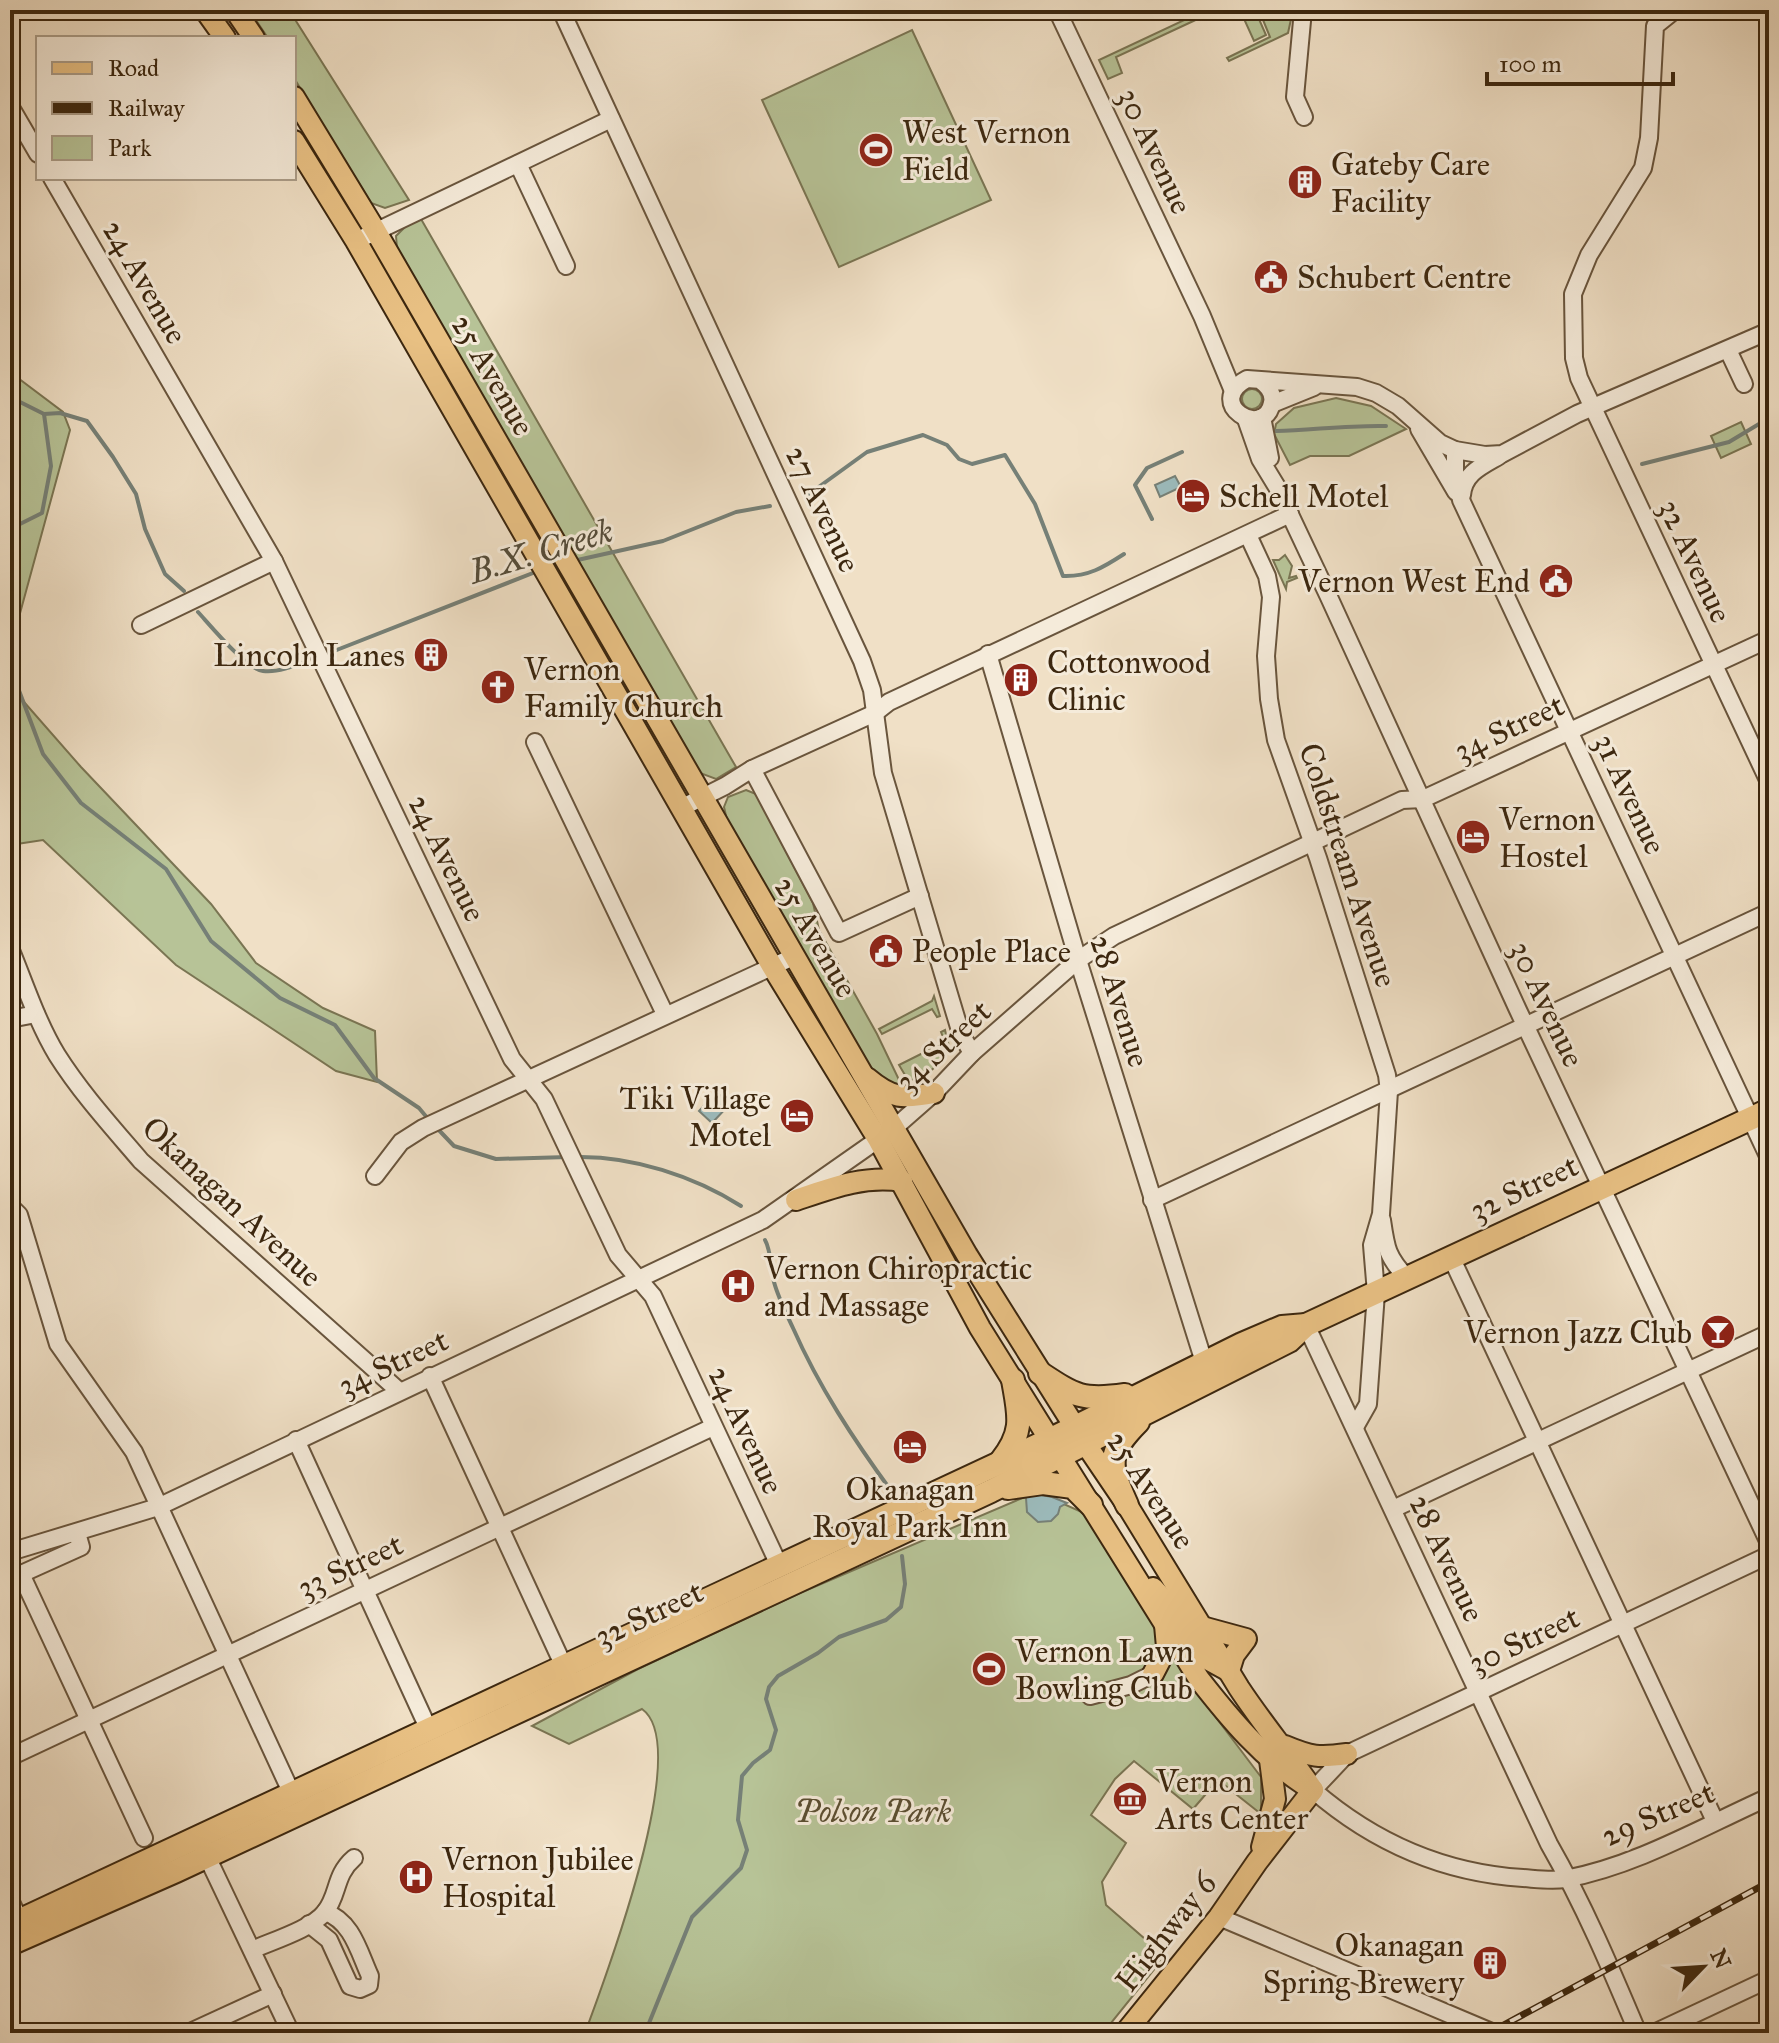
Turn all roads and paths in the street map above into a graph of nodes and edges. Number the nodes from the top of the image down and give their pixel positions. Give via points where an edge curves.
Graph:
1 (205, 10) edge
2 (235, 10) edge
3 (561, 10) edge
4 (1057, 10) edge
5 (1303, 10) edge
6 (1675, 10) edge
7 (224, 36) edge
8 (253, 36) edge
9 (296, 100) edge
10 (10, 106) edge
11 (1304, 117) dead end
12 (611, 119) junction
13 (296, 144) edge
14 (36, 151) edge
15 (518, 164) junction
16 (53, 180) edge
17 (375, 230) junction
18 (356, 241) junction
19 (566, 266) dead end
20 (1769, 331) edge
21 (1728, 350) junction
22 (1246, 384) junction
23 (1744, 384) dead end
24 (1319, 385) junction
25 (1593, 407) junction
26 (1260, 413) junction
27 (1416, 422) junction
28 (1455, 450) junction
29 (1502, 454) junction
30 (1461, 500) junction
31 (1290, 514) junction
32 (1248, 535) junction
33 (274, 561) junction
34 (141, 625) dead end
35 (1769, 639) edge
36 (988, 654) junction
37 (1713, 665) junction
38 (875, 713) junction
39 (1569, 731) junction
40 (535, 742) dead end
41 (752, 769) junction
42 (1769, 782) edge
43 (702, 798) junction
44 (1423, 799) junction
45 (681, 808) junction
46 (1313, 842) junction
47 (920, 896) junction
48 (1769, 912) edge
49 (10, 948) edge
50 (1675, 955) junction
51 (793, 957) junction
52 (1078, 960) junction
53 (772, 966) junction
54 (36, 1014) junction
55 (665, 1014) junction
56 (10, 1019) edge
57 (1526, 1025) junction
58 (972, 1053) junction
59 (861, 1073) junction
60 (526, 1080) junction
61 (1389, 1091) junction
62 (934, 1093) junction
63 (1347, 1110) junction
64 (1760, 1115) edge
65 (1387, 1132) junction
66 (886, 1134) junction
67 (1769, 1158) edge
68 (375, 1176) dead end
69 (902, 1181) junction
70 (1602, 1188) junction
71 (796, 1200) junction
72 (1152, 1200) junction
73 (10, 1206) edge
74 (1381, 1214) junction
75 (1451, 1257) junction
76 (1407, 1278) junction
77 (639, 1281) junction
78 (1376, 1293) junction
79 (1306, 1325) junction
80 (1769, 1333) edge
81 (1204, 1362) junction
82 (1687, 1370) junction
83 (1040, 1373) junction
84 (430, 1376) junction
85 (1013, 1380) junction
86 (399, 1391) junction
87 (1146, 1401) junction
88 (713, 1427) junction
89 (1355, 1427) junction
90 (1080, 1435) junction
91 (296, 1440) junction
92 (1537, 1441) junction
93 (1056, 1447) junction
94 (1001, 1461) junction
95 (991, 1491) junction
96 (1091, 1505) junction
97 (1127, 1505) junction
98 (158, 1507) junction
99 (1393, 1509) junction
100 (500, 1528) junction
101 (77, 1533) junction
102 (1769, 1543) edge
103 (10, 1552) edge
104 (1769, 1555) edge
105 (779, 1565) junction
106 (1130, 1566) junction
107 (16, 1576) edge
108 (364, 1590) junction
109 (1165, 1625) junction
110 (1624, 1625) junction
111 (1202, 1627) junction
112 (229, 1654) junction
113 (1229, 1671) junction
114 (1153, 1674) junction
115 (568, 1676) junction
116 (1199, 1679) junction
117 (1478, 1691) junction
118 (1090, 1696) dead end
119 (90, 1719) junction
120 (429, 1730) junction
121 (1276, 1752) junction
122 (1347, 1754) junction
123 (10, 1757) edge
124 (1313, 1790) junction
125 (292, 1794) junction
126 (1769, 1797) edge
127 (1715, 1821) junction
128 (144, 1838) dead end
129 (203, 1847) junction
130 (354, 1858) dead end
131 (1257, 1862) junction
132 (1568, 1878) junction
133 (10, 1900) edge
134 (325, 1912) junction
135 (1219, 1917) junction
136 (309, 1924) junction
137 (17, 1931) edge
138 (252, 1950) junction
139 (1769, 1979) edge
140 (273, 1994) junction
141 (188, 2033) edge
142 (291, 2033) edge
143 (1125, 2033) edge
144 (1494, 2033) edge
145 (1638, 2033) edge
146 (1654, 2033) edge

1 - 7 main road
2 - 8 main road
3 - 12 street, 27 Avenue
4 - 22 street, 30 Avenue via 1202,316
5 - 11 street via 1295,97
6 - 25 street, 32 Avenue via 1655,26 1643,168 1589,255 1573,294 1574,358
9 - 17 main road, 25 Avenue
10 - 14 street
12 - 15 street
12 - 38 street, 27 Avenue via 862,661
13 - 18 main road, 25 Avenue
15 - 17 street
15 - 19 street
16 - 33 street, 24 Avenue
17 - 18 street
17 - 43 main road, 25 Avenue
18 - 45 main road, 25 Avenue
20 - 21 street
21 - 23 street
21 - 25 street
22 - 24 street
22 - 26 street via 1268,387
22 - 26 street via 1233,406 1236,412
24 - 26 street
24 - 27 street via 1376,393
25 - 29 street
25 - 37 street, 32 Avenue
26 - 31 street, 30 Avenue via 1260,459
27 - 28 street
27 - 30 street
28 - 29 street
28 - 30 street, 31 Avenue
29 - 30 street via 1468,476
30 - 39 street, 31 Avenue
31 - 32 street
31 - 44 street, 30 Avenue
32 - 36 street
32 - 46 street, Coldstream Avenue via 1271,597 1266,656 1276,740
33 - 34 street
33 - 60 street, 24 Avenue
35 - 37 street, 34 Street
36 - 38 street
36 - 52 street, 28 Avenue
37 - 39 street, 34 Street
37 - 42 street, 32 Avenue
38 - 41 street
38 - 47 street, 27 Avenue via 883,773
39 - 44 street, 34 Street
39 - 50 street, 31 Avenue
40 - 55 street
41 - 43 street
41 - 47 street via 839,933
43 - 45 street
43 - 51 main road, 25 Avenue
44 - 46 street, 34 Street via 1402,800
44 - 57 street, 30 Avenue
45 - 53 main road, 25 Avenue
46 - 52 street, 34 Street via 1114,936
46 - 61 street, Coldstream Avenue
47 - 58 street, 27 Avenue via 961,1034
48 - 50 street
49 - 54 street, Okanagan Avenue
50 - 57 street
50 - 64 street, 31 Avenue
51 - 53 street
51 - 59 main road, 25 Avenue
52 - 58 street, 34 Street
52 - 72 street, 28 Avenue
53 - 55 street
53 - 66 main road, 25 Avenue
54 - 56 street
54 - 86 street, Okanagan Avenue via 58,1056 141,1161
55 - 60 street
57 - 61 street
57 - 70 street, 30 Avenue
58 - 62 street, 34 Street
59 - 62 main road via 886,1093
59 - 66 main road, 25 Avenue
60 - 68 street via 423,1128 401,1142
60 - 77 street, 24 Avenue via 544,1099 618,1255
61 - 63 street
61 - 65 street, Coldstream Avenue
62 - 66 street, 34 Street
63 - 65 street via 1371,1114
63 - 72 street
64 - 67 street, 31 Avenue
64 - 70 highway, 32 Street
65 - 74 street, Coldstream Avenue
66 - 69 main road, 25 Avenue
66 - 71 street, 34 Street
66 - 83 main road, 25 Avenue
69 - 71 main road via 881,1177
69 - 85 main road, 25 Avenue
70 - 75 highway, 32 Street
70 - 82 street, 30 Avenue
71 - 77 street, 34 Street
72 - 81 street, 28 Avenue
73 - 98 street via 19,1215 58,1344 134,1452
74 - 76 street, Coldstream Avenue via 1386,1252
74 - 78 street, Coldstream Avenue via 1372,1245
75 - 76 highway, 32 Street
75 - 92 street
76 - 78 highway, 32 Street
77 - 84 street, 34 Street
77 - 88 street, 24 Avenue via 653,1296
78 - 79 highway, 32 Street
78 - 89 street, Coldstream Avenue via 1368,1404
79 - 81 highway, 32 Street via 1282,1327
79 - 87 highway, 32 Street via 1289,1341
79 - 89 street, 28 Avenue
80 - 82 street
81 - 87 highway, 32 Street
82 - 92 street
82 - 102 street, 30 Avenue
83 - 87 highway via 1087,1398
83 - 90 main road, 25 Avenue
84 - 86 street, 34 Street
84 - 100 street
85 - 93 main road, 25 Avenue
85 - 94 highway via 1016,1443
86 - 91 street, 34 Street
87 - 90 highway, 32 Street
87 - 97 highway via 1112,1460
88 - 100 street, 33 Street
88 - 105 street, 24 Avenue
89 - 99 street, 28 Avenue
90 - 93 highway, 32 Street
90 - 97 main road, 25 Avenue
91 - 98 street, 34 Street
91 - 108 street
92 - 99 street
92 - 110 street
93 - 94 highway, 32 Street
93 - 95 highway, 32 Street
93 - 96 main road, 25 Avenue
94 - 105 highway, 32 Street
95 - 96 highway via 1043,1483 1073,1487
95 - 115 highway, 32 Street
96 - 106 main road, 25 Avenue
97 - 111 main road, 25 Avenue
98 - 101 street, 34 Street
98 - 112 street
99 - 117 street, 28 Avenue
100 - 108 street, 33 Street
100 - 115 street
101 - 103 street, 34 Street
101 - 107 street via 81,1547
104 - 110 street, 30 Street
105 - 115 highway, 32 Street
106 - 109 main road, 25 Avenue
106 - 113 main road via 1176,1613 1209,1660
107 - 119 street
108 - 112 street, 33 Street
108 - 120 street
109 - 114 main road via 1167,1647
109 - 116 main road, 25 Avenue
110 - 117 street, 30 Street
110 - 127 street
111 - 113 main road, 25 Avenue
111 - 113 main road via 1246,1639
112 - 119 street, 33 Street
112 - 125 street
113 - 121 main road, 25 Avenue
114 - 116 main road via 1177,1670
114 - 118 street
115 - 120 highway, 32 Street
115 - 129 highway, 32 Street
116 - 121 main road, 25 Avenue via 1231,1721
117 - 122 street, 30 Street
117 - 132 street, 28 Avenue
119 - 123 street, 33 Street
119 - 128 street
120 - 125 highway, 32 Street
121 - 122 main road via 1320,1758
121 - 124 main road, 25 Avenue
121 - 131 main road via 1273,1811
122 - 124 street, 30 Street
124 - 131 main road, Highway 6
124 - 132 street, 25 Avenue via 1375,1836 1410,1853 1473,1872
125 - 129 highway, 32 Street
126 - 127 street, 29 Street
127 - 132 street, 29 Street via 1642,1854
129 - 137 highway, 32 Street
129 - 138 street
130 - 134 street via 343,1868
131 - 135 main road, Highway 6
132 - 145 street, 28 Avenue
133 - 137 street
134 - 136 street
134 - 136 street via 346,1923 370,1976 369,1985 350,1986 329,1940
135 - 143 main road, Highway 6
135 - 144 street
136 - 138 street
138 - 140 street
139 - 146 street
140 - 141 street
140 - 142 street

